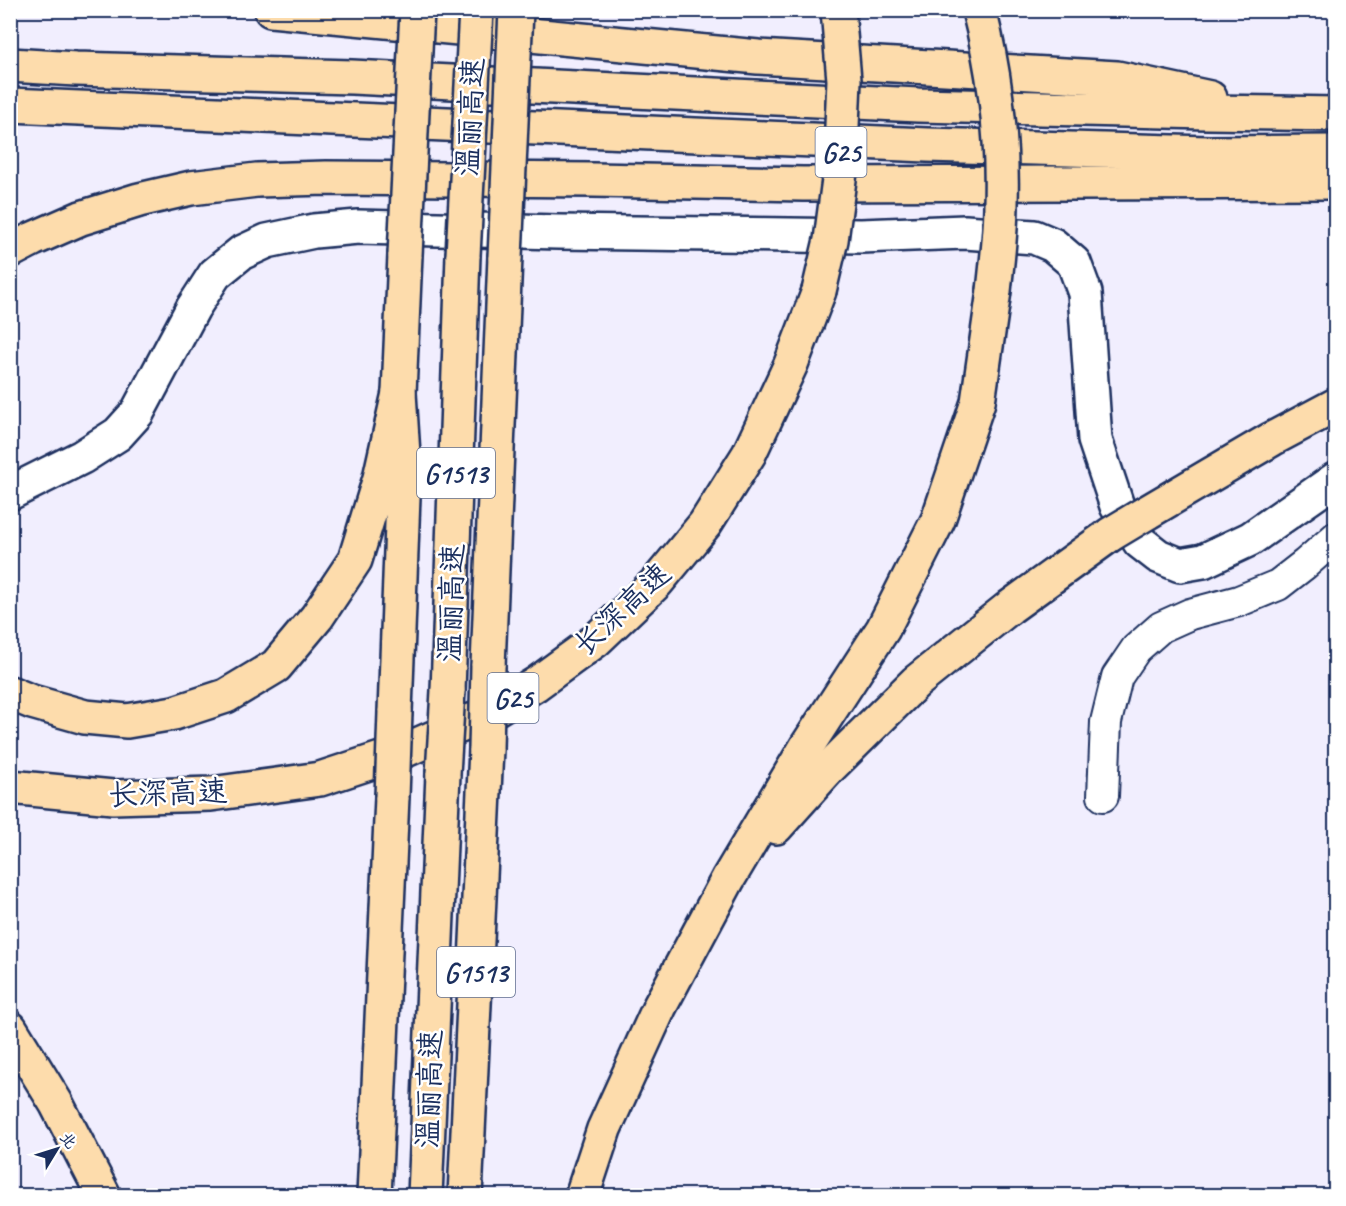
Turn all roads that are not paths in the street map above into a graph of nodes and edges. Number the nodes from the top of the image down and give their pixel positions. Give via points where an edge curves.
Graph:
1 (271, 10) edge
2 (417, 10) edge
3 (476, 10) edge
4 (516, 10) edge
5 (838, 10) edge
6 (979, 10) edge
7 (10, 65) edge
8 (10, 105) edge
9 (1282, 113) junction
10 (1335, 114) edge
11 (1335, 152) edge
12 (1335, 182) edge
13 (10, 251) edge
14 (399, 393) junction
15 (1335, 405) edge
16 (1335, 479) edge
17 (10, 492) edge
18 (1335, 537) edge
19 (10, 693) edge
20 (10, 787) edge
21 (1103, 796) dead end
22 (728, 879) junction
23 (10, 1028) edge
24 (104, 1196) edge
25 (374, 1196) edge
26 (425, 1196) edge
27 (465, 1196) edge
28 (582, 1196) edge

1 - 9 highway via 758,57 1117,78
2 - 14 highway, bridge
3 - 26 highway, 温丽高速 / G1513, bridge
4 - 27 highway, 温丽高速 / G1513, bridge
5 - 20 highway, 长深高速 / G25, bridge via 844,80 840,172 831,240 819,291 791,364 748,454 705,524 657,582 595,641 487,714 399,753 321,779 211,794 113,797
6 - 22 highway, bridge via 989,48 999,125 1001,203 994,291 978,402 938,520 883,629
7 - 9 highway via 352,77 918,105
8 - 11 highway via 927,145 1208,153
9 - 10 highway
12 - 13 highway via 257,180 191,188 139,200 81,218
14 - 19 highway via 380,478 355,560 317,617 276,666 226,696 174,714 127,722 85,717
14 - 25 highway, bridge via 405,470
15 - 22 highway, bridge via 1111,534 1010,608 916,682 829,768
16 - 17 street via 1250,539 1203,561 1180,565 1158,556 1140,542 1118,506 1095,440 1085,293 1074,263 1053,245 1034,237 965,232 861,236 358,227 267,241 241,253 215,274 137,413 118,434 82,457
18 - 21 street via 1278,585 1161,627 1136,649 1117,677 1106,722
22 - 28 highway via 656,1016 604,1129
23 - 24 highway via 56,1103

